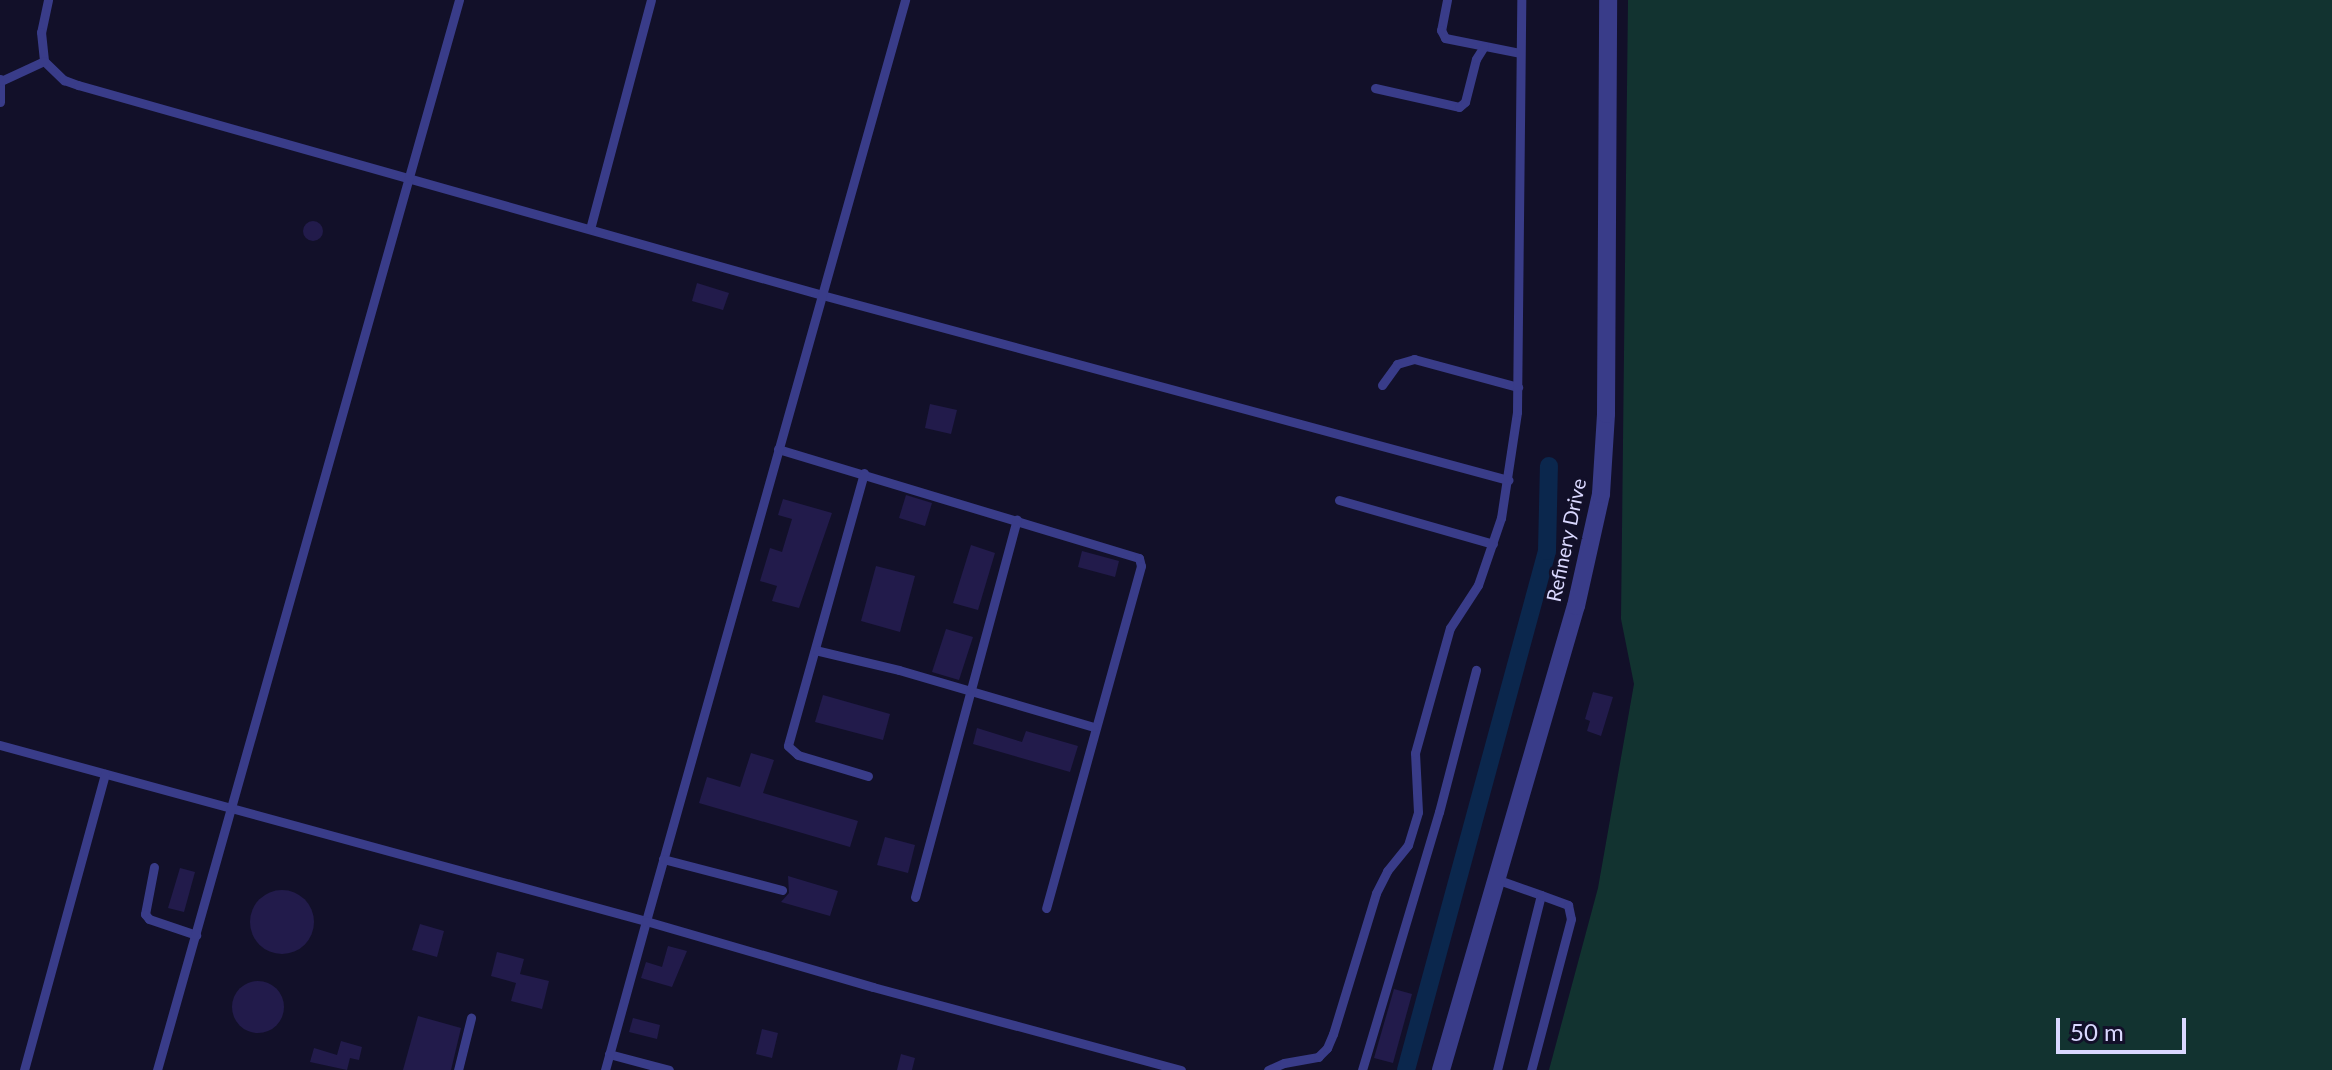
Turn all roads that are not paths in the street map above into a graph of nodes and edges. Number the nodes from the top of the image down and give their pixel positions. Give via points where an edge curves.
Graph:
1 (48, 0) edge
2 (459, 0) edge
3 (651, 0) edge
4 (905, 0) edge
5 (1447, 0) edge
6 (1521, 0) edge
7 (1608, 0) edge
8 (1484, 46) junction
9 (1520, 53) junction
10 (44, 61) junction
11 (0, 80) edge
12 (1375, 88) dead end
13 (0, 102) edge
14 (408, 179) junction
15 (590, 229) junction
16 (822, 295) junction
17 (1382, 385) dead end
18 (1518, 387) junction
19 (778, 449) junction
20 (864, 473) junction
21 (1508, 480) junction
22 (1339, 500) dead end
23 (1017, 520) junction
24 (1493, 544) junction
25 (815, 650) junction
26 (1476, 670) dead end
27 (971, 691) junction
28 (1094, 727) junction
29 (0, 745) edge
30 (105, 774) junction
31 (868, 776) dead end
32 (233, 809) junction
33 (663, 859) junction
34 (154, 867) dead end
35 (1495, 879) junction
36 (782, 890) dead end
37 (1541, 895) junction
38 (915, 897) dead end
39 (1046, 908) dead end
40 (646, 921) junction
41 (196, 935) junction
42 (471, 1018) dead end
43 (609, 1054) junction
44 (24, 1070) edge
45 (157, 1070) edge
46 (458, 1070) edge
47 (605, 1070) edge
48 (669, 1070) edge
49 (1181, 1070) edge
50 (1268, 1070) edge
51 (1362, 1070) edge
52 (1441, 1070) edge
53 (1497, 1070) edge
54 (1531, 1070) edge

1 - 10 lane via 41,32
2 - 14 lane
3 - 15 lane
4 - 16 lane
5 - 8 lane via 1442,35
6 - 9 lane
7 - 35 street, Refinery Drive via 1601,494 1576,606
8 - 9 lane
8 - 12 lane via 1459,107
9 - 18 lane
10 - 11 lane
10 - 14 lane via 78,85
11 - 13 lane
14 - 15 lane
14 - 32 lane
15 - 16 lane
16 - 19 lane
16 - 21 lane
17 - 18 lane via 1397,364 1414,359
18 - 21 lane
19 - 20 lane
19 - 33 lane
20 - 23 lane
20 - 25 lane
21 - 24 lane
22 - 24 lane
23 - 27 lane
23 - 28 lane via 1136,555 1141,561
24 - 50 lane via 1478,585 1450,628 1415,753 1418,812 1408,845 1376,893 1333,1034 1318,1057
25 - 27 lane
25 - 31 lane via 790,750
26 - 51 lane
27 - 28 lane
27 - 38 lane
28 - 39 lane
29 - 30 lane
30 - 32 lane
30 - 44 lane
32 - 40 lane
32 - 41 lane
33 - 36 lane
33 - 40 lane
34 - 41 lane via 145,914
35 - 37 lane
35 - 52 street, Refinery Drive
37 - 53 lane
37 - 54 lane via 1568,905 1571,919
40 - 43 lane
40 - 49 lane
41 - 45 lane
42 - 46 lane
43 - 47 lane
43 - 48 lane

